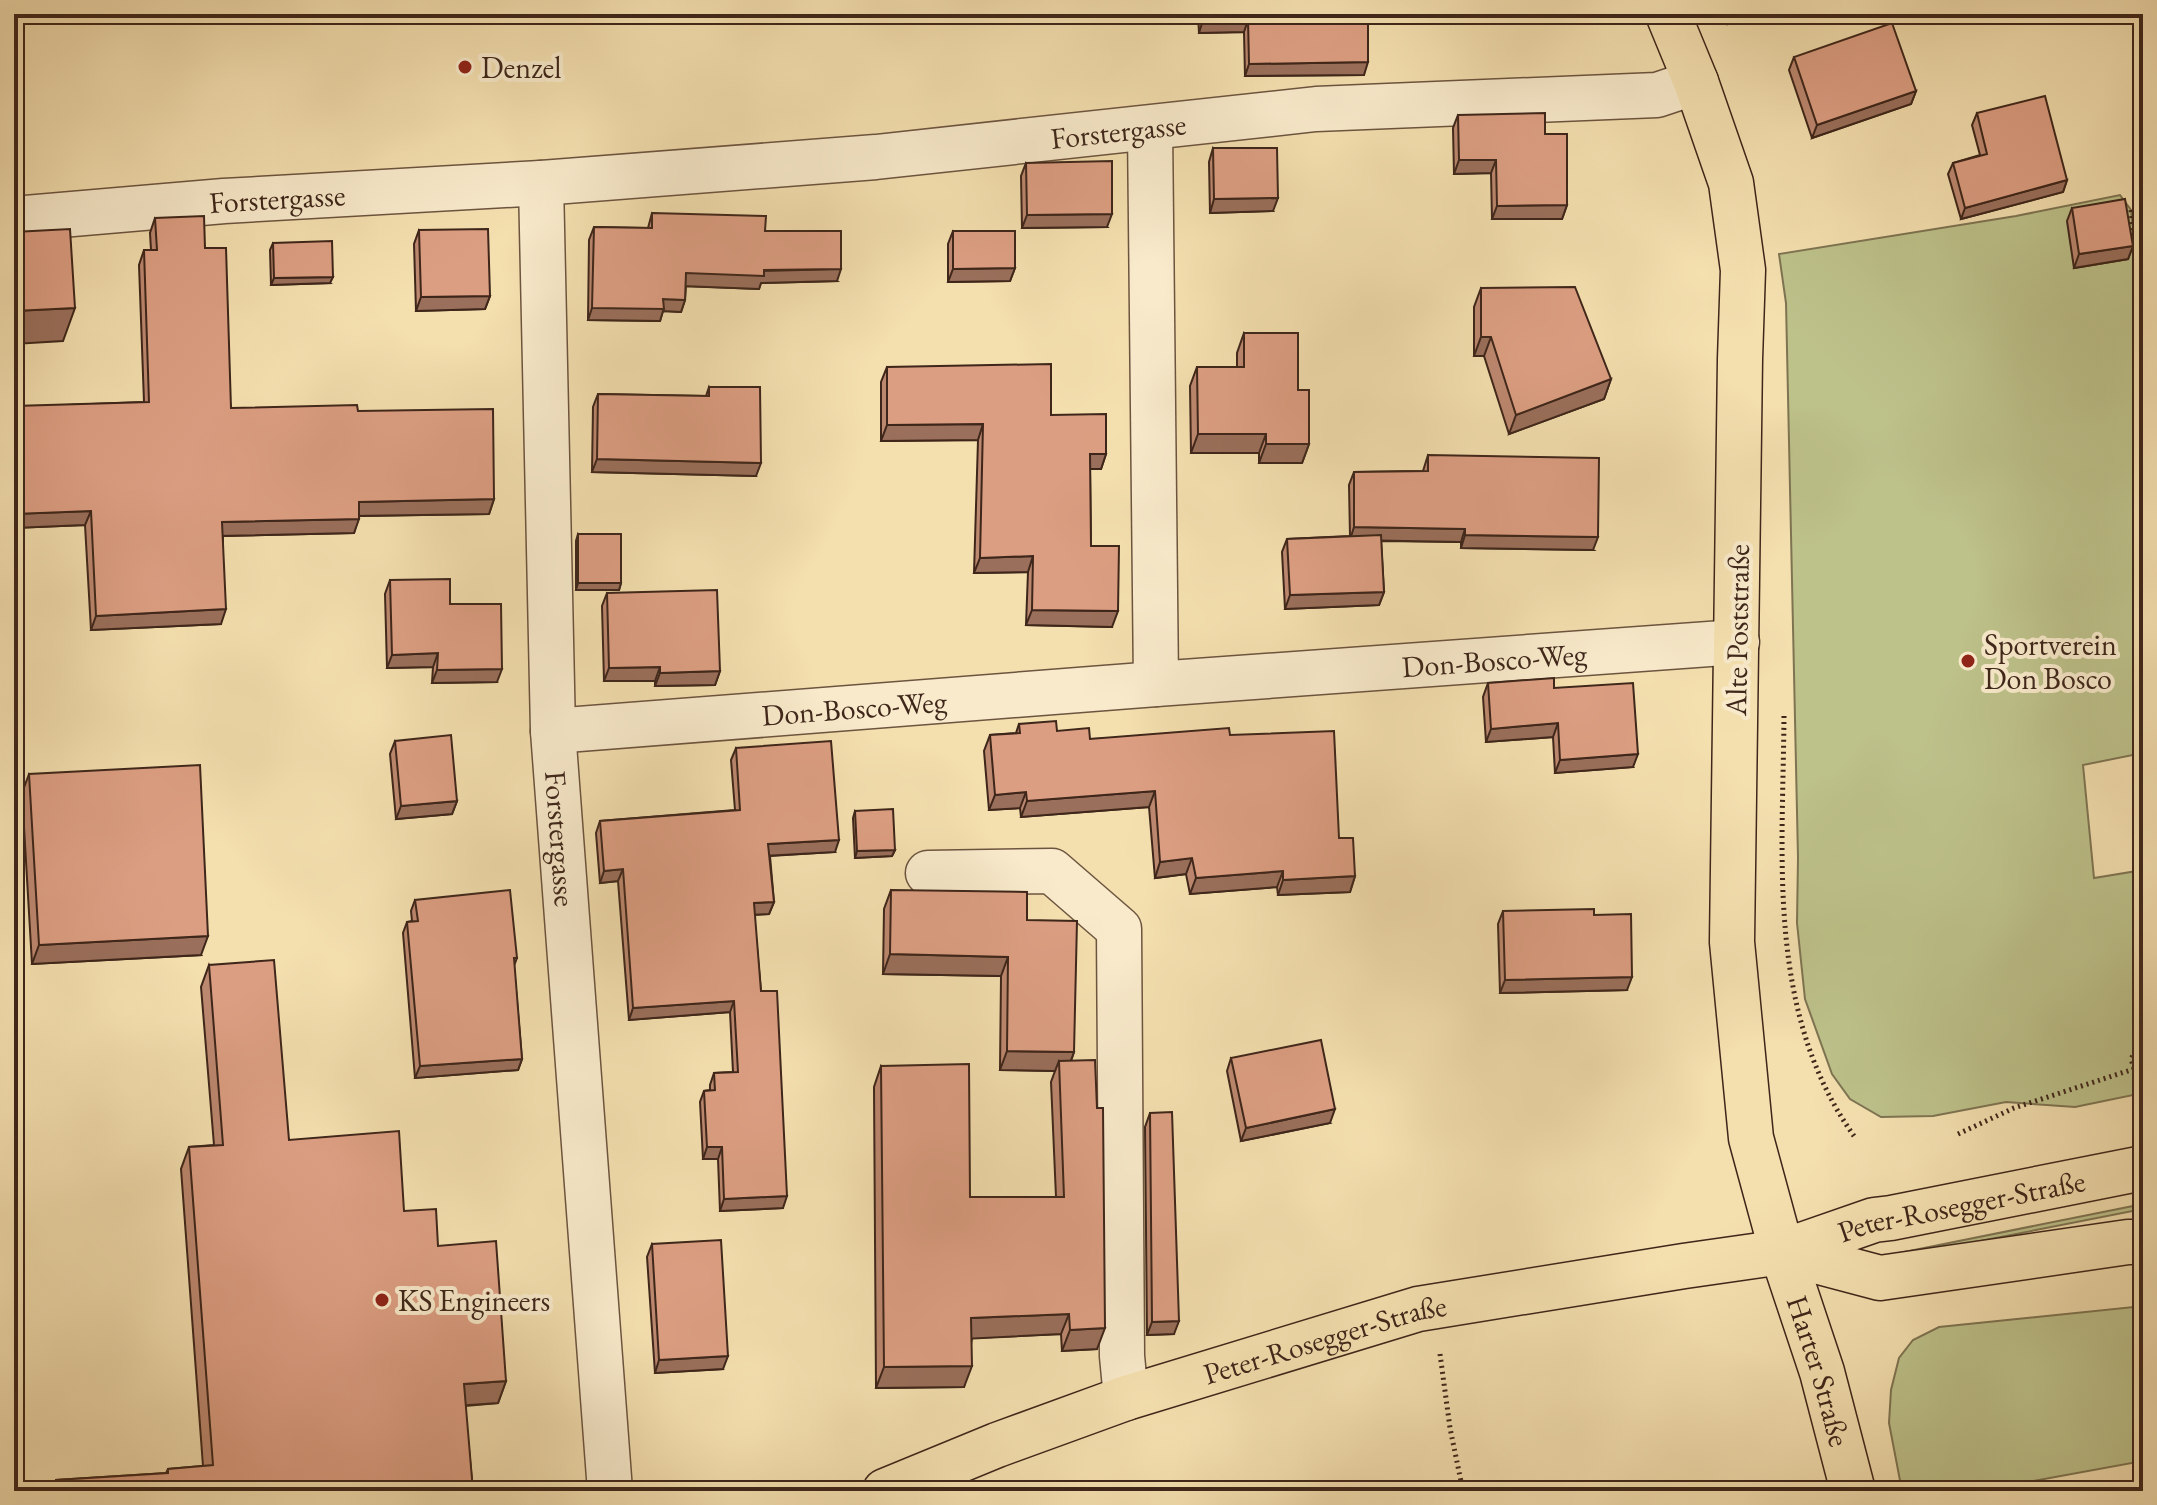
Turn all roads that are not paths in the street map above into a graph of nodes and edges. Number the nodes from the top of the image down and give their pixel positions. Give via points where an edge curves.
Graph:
1 (1668, 14) edge
2 (1696, 82) junction
3 (1150, 128) junction
4 (541, 183) junction
5 (14, 219) edge
6 (1737, 642) junction
7 (1156, 684) junction
8 (553, 731) junction
9 (928, 873) dead end
10 (2143, 1168) edge
11 (2143, 1242) edge
12 (1782, 1252) junction
13 (1126, 1398) junction
14 (610, 1491) edge
15 (885, 1491) edge
16 (1853, 1491) edge

1 - 2 main road, Alte Poststraße
2 - 3 street, Forstergasse via 1657,95 1316,109
2 - 6 main road, Alte Poststraße via 1731,183 1743,270
3 - 4 street, Forstergasse via 876,157
3 - 7 street
4 - 5 street, Forstergasse
4 - 8 street, Forstergasse
6 - 7 street, Don-Bosco-Weg
6 - 12 main road, Alte Poststraße via 1732,942 1751,1138
7 - 8 street, Don-Bosco-Weg
8 - 14 street, Forstergasse
9 - 13 street via 1052,871 1119,929
10 - 12 main road, Peter-Rosegger-Straße via 1874,1220
11 - 12 main road, Peter-Rosegger-Straße via 1880,1278
12 - 13 main road, Peter-Rosegger-Straße via 1418,1309
12 - 16 main road, Harter Straße via 1822,1372
13 - 15 main road, Peter-Rosegger-Straße

